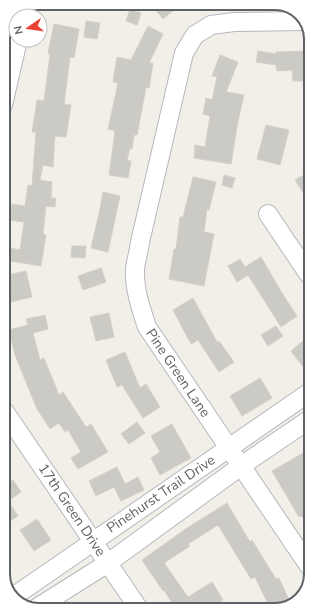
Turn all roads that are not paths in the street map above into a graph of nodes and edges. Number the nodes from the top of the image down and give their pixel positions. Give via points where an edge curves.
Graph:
1 (298, 21) edge
2 (16, 48) edge
3 (10, 75) edge
4 (268, 214) dead end
5 (304, 266) edge
6 (304, 396) edge
7 (10, 419) edge
8 (304, 423) edge
9 (228, 448) junction
10 (241, 466) junction
11 (92, 542) junction
12 (304, 559) edge
13 (108, 563) junction
14 (18, 593) edge
15 (45, 603) edge
16 (134, 603) edge

1 - 9 street, Pine Green Lane via 211,25 195,36 184,53 135,270 136,288 147,327
2 - 3 street
4 - 5 street
6 - 9 street, Pinehurst Trail Drive
7 - 11 street, 17th Green Drive
8 - 10 street, Pinehurst Trail Drive
9 - 10 street, Pine Green Lane
9 - 11 street, Pinehurst Trail Drive
10 - 12 street, Pine Green Lane
10 - 13 street, Pinehurst Trail Drive
11 - 13 street, 17th Green Drive
11 - 14 street, Pinehurst Trail Drive
13 - 15 street, Pinehurst Trail Drive
13 - 16 street, 17th Green Drive

